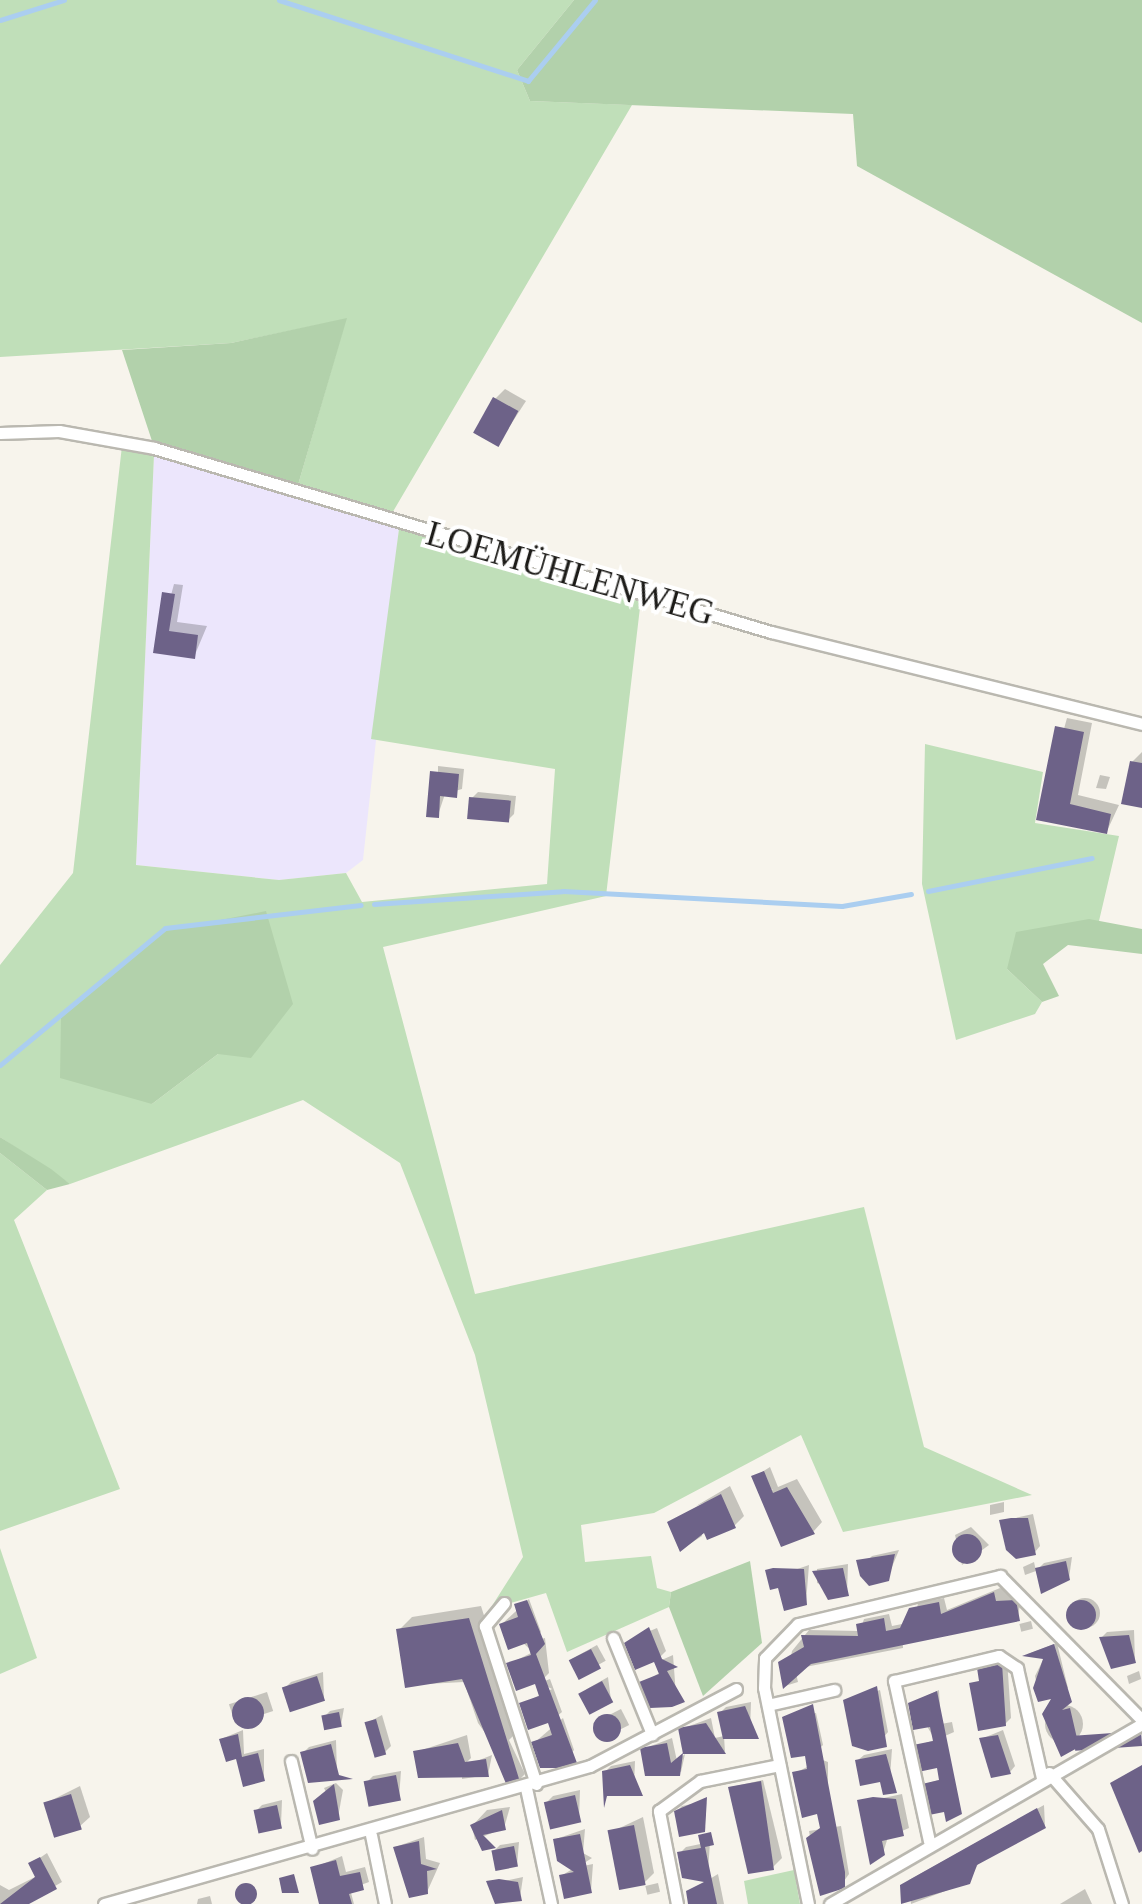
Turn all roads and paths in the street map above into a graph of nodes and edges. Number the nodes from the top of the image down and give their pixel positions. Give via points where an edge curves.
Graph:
1 (0, 434) edge
2 (1142, 724) edge
3 (504, 1603) dead end
4 (614, 1638) dead end
5 (736, 1689) dead end
6 (834, 1690) dead end
7 (768, 1706) junction
8 (1142, 1722) edge
9 (652, 1734) junction
10 (292, 1761) dead end
11 (779, 1764) junction
12 (1046, 1776) junction
13 (531, 1786) junction
14 (371, 1834) junction
15 (930, 1840) junction
16 (312, 1849) junction
17 (104, 1904) edge
18 (385, 1904) edge
19 (552, 1904) edge
20 (677, 1904) edge
21 (808, 1904) edge
22 (830, 1904) edge
23 (1122, 1904) edge

1 - 2 street, LOEMÜHLENWEG via 60,432 154,448 771,632
3 - 13 street via 485,1626
4 - 9 street
5 - 9 street
6 - 7 street
7 - 8 street via 765,1658 798,1624 1000,1576
7 - 11 street
8 - 12 street
9 - 13 street
10 - 16 street
11 - 20 street via 700,1781 660,1811
11 - 21 street
12 - 15 street
12 - 15 street via 1018,1668 999,1656 894,1680
12 - 23 street via 1098,1829
13 - 14 street
13 - 19 street
14 - 16 street
14 - 18 street
15 - 22 street
16 - 17 street

